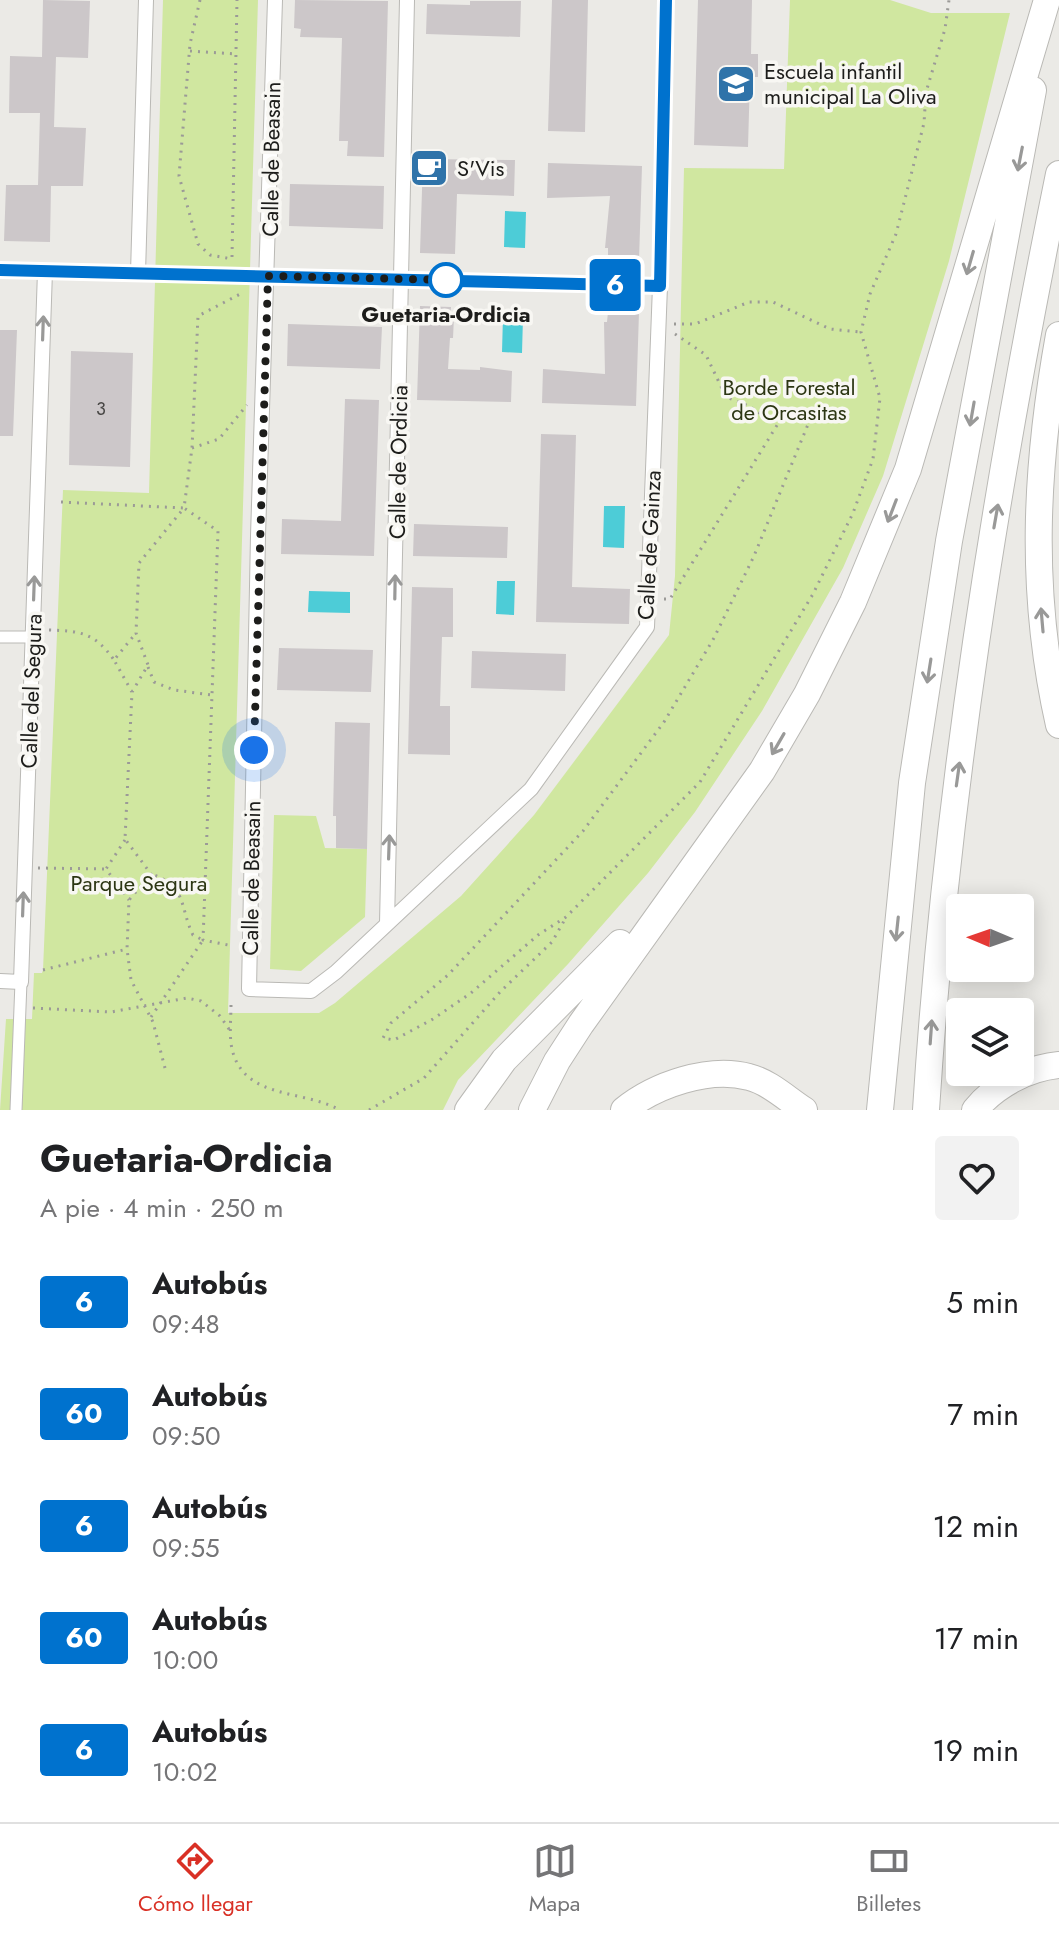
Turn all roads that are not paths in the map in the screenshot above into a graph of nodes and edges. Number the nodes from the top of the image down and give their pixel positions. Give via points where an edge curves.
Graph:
1 (146, 0) edge
2 (275, 0) edge
3 (407, 0) edge
4 (666, 0) edge
5 (1049, 0) edge
6 (1059, 174) edge
7 (0, 270) edge
8 (45, 271) junction
9 (138, 273) junction
10 (268, 276) junction
11 (402, 279) junction
12 (660, 286) junction
13 (1059, 335) edge
14 (33, 634) junction
15 (0, 637) edge
16 (1059, 725) edge
17 (718, 833) junction
18 (387, 924) junction
19 (0, 981) edge
20 (21, 982) junction
21 (249, 989) joint
22 (1059, 1065) edge
23 (16, 1110) edge
24 (468, 1110) edge
25 (532, 1110) edge
26 (624, 1110) edge
27 (804, 1110) edge
28 (880, 1110) edge
29 (926, 1110) edge
30 (975, 1110) edge

1 - 9 street
2 - 10 street, Calle de Beasain
3 - 11 street, Calle de Ordicia
4 - 12 street, Calle de Gainza
5 -> 17 highway via 908,469 885,527 807,694
5 -> 28 highway via 944,571 912,783
29 -> 6 highway via 960,756 989,552
7 - 8 street
8 - 9 street
14 -> 8 street, Calle del Segura
9 - 10 street
10 - 11 street
10 - 21 street, Calle de Beasain
11 - 12 street
18 -> 11 street, Calle de Ordicia
12 - 18 street, Calle de Gainza via 647,627 531,789
16 -> 13 highway via 1046,668 1037,509 1042,434
14 - 15 street
20 -> 14 street, Calle del Segura
17 - 24 highway via 600,965 504,1060
17 - 25 highway via 581,1024
18 - 21 street, Calle de Gainza via 311,991
19 - 20 street
20 - 23 street, Calle del Segura
22 - 30 highway via 1019,1076
26 - 27 highway via 682,1081 718,1074 751,1077

